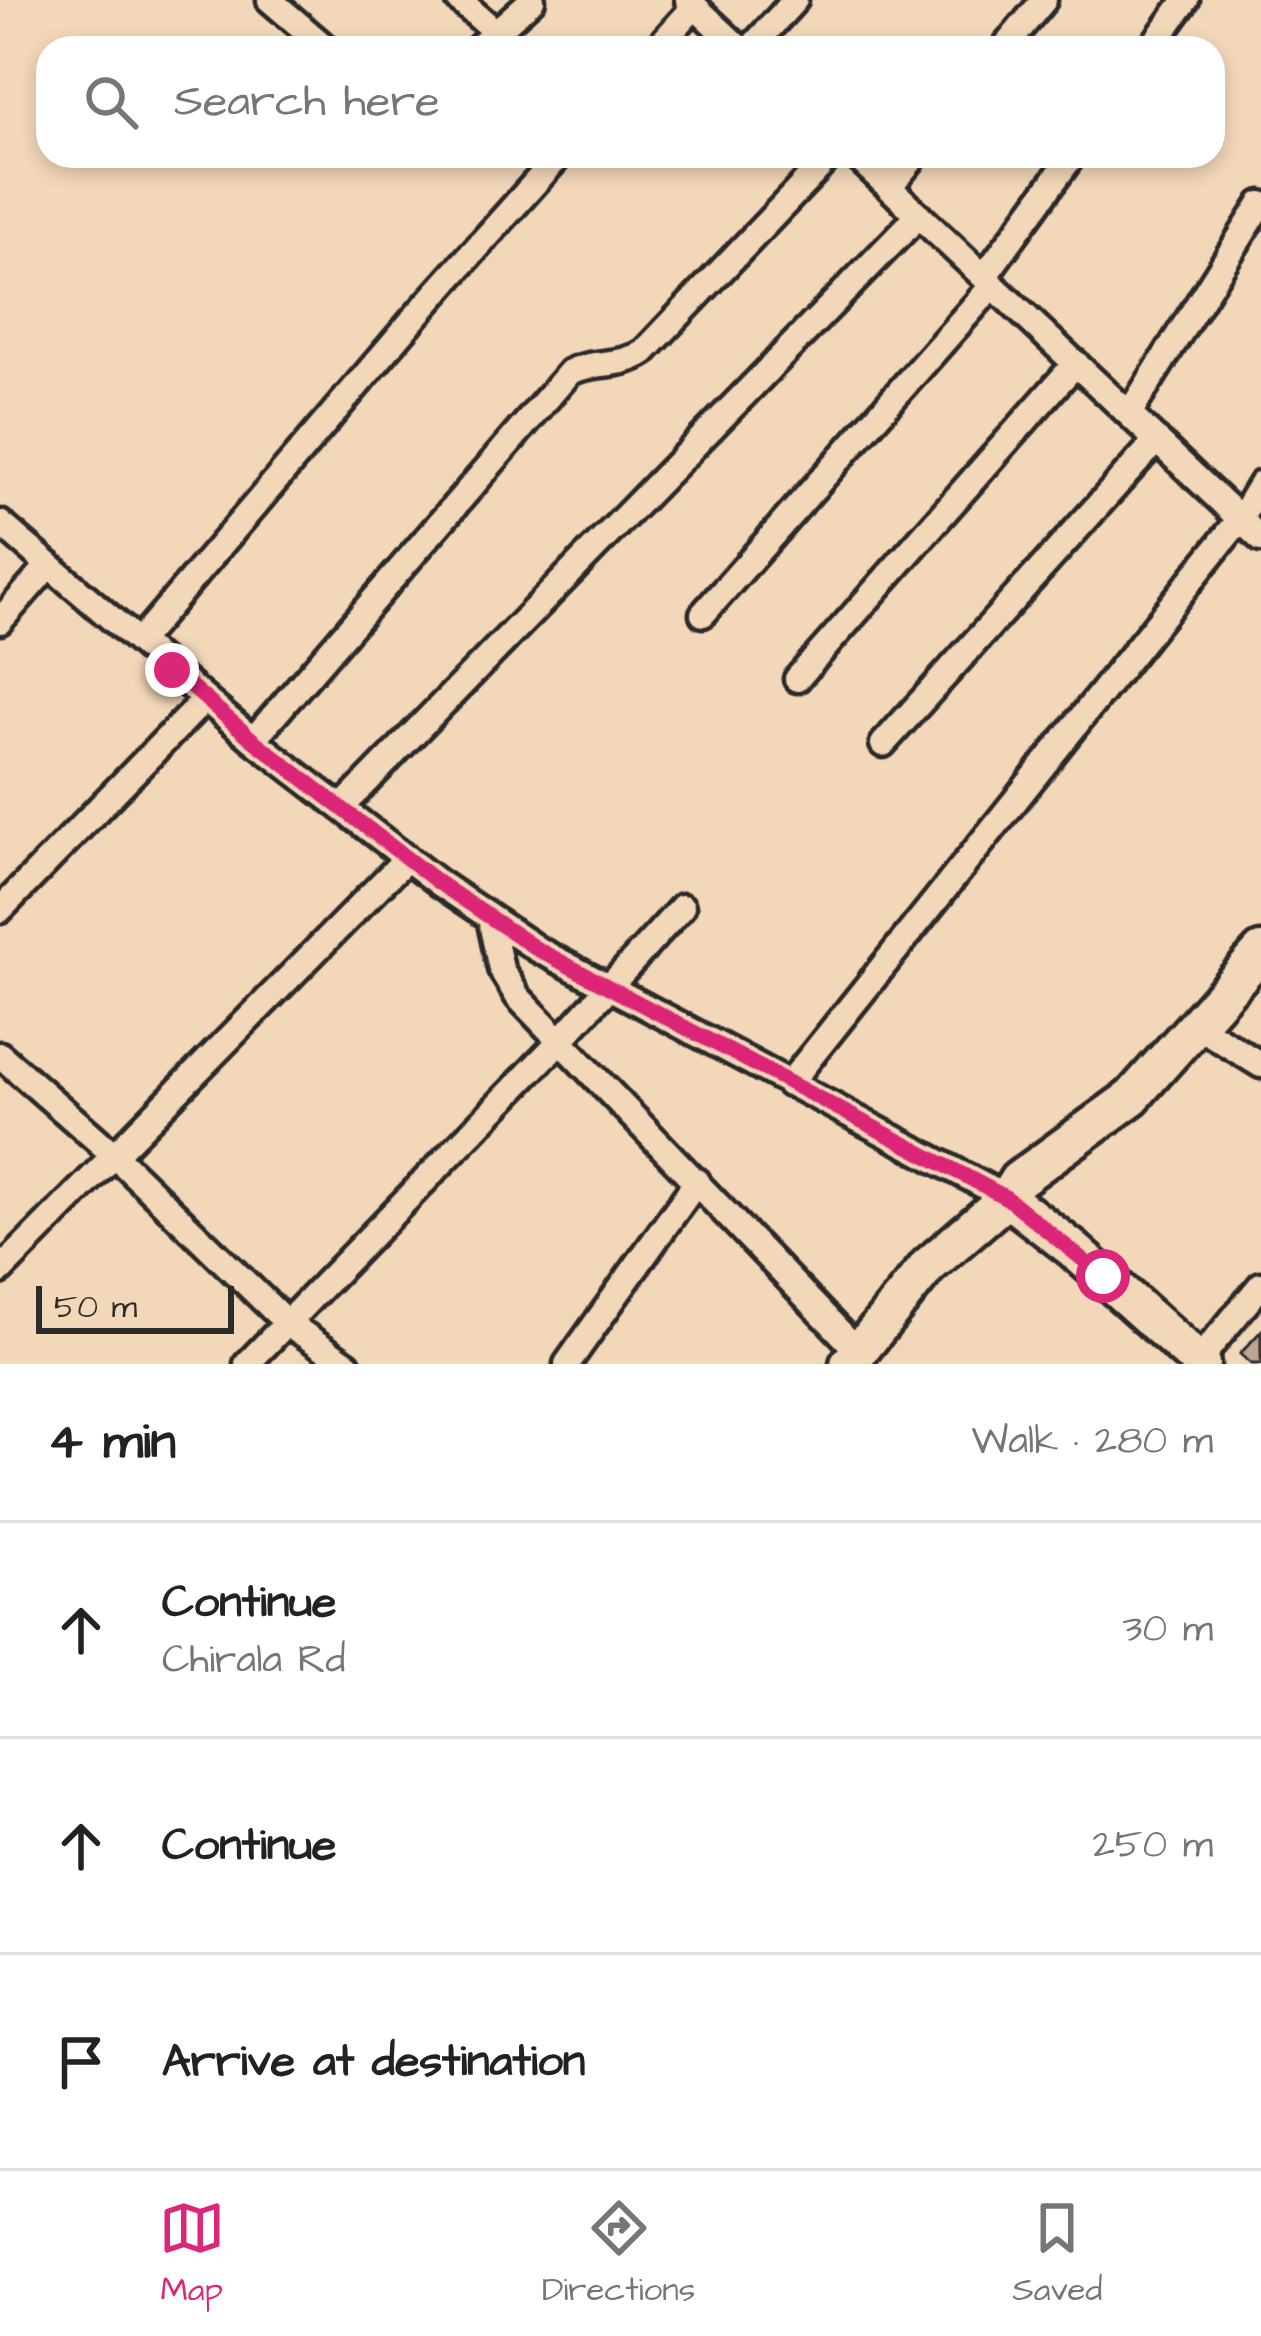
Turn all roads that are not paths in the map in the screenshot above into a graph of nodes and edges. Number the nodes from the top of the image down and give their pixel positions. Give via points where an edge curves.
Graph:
1 (270, 0) edge
2 (459, 0) edge
3 (532, 0) edge
4 (795, 0) edge
5 (1044, 0) edge
6 (1186, 0) edge
7 (691, 3) edge
8 (312, 36) edge
9 (484, 36) edge
10 (492, 36) edge
11 (666, 36) edge
12 (727, 36) edge
13 (762, 36) edge
14 (1014, 36) edge
15 (1160, 36) edge
16 (549, 168) edge
17 (819, 168) edge
18 (869, 168) edge
19 (905, 168) edge
20 (1064, 168) edge
21 (889, 187) junction
22 (1261, 204) edge
23 (919, 214) junction
24 (988, 281) junction
25 (1076, 363) junction
26 (1129, 414) junction
27 (1157, 440) junction
28 (1261, 484) edge
29 (1240, 519) junction
30 (0, 523) edge
31 (1261, 539) edge
32 (49, 565) junction
33 (703, 614) dead end
34 (0, 620) edge
35 (139, 641) junction
36 (797, 679) dead end
37 (205, 698) junction
38 (253, 740) junction
39 (883, 744) dead end
40 (343, 806) junction
41 (407, 858) junction
42 (682, 907) dead end
43 (0, 910) edge
44 (490, 918) junction
45 (1261, 952) edge
46 (608, 987) junction
47 (1196, 1025) junction
48 (559, 1042) junction
49 (0, 1055) edge
50 (1261, 1065) edge
51 (789, 1084) junction
52 (113, 1154) junction
53 (698, 1181) junction
54 (1007, 1198) junction
55 (0, 1271) edge
56 (1261, 1285) edge
57 (286, 1322) junction
58 (854, 1358) edge
59 (1199, 1363) edge
60 (247, 1364) edge
61 (347, 1364) edge
62 (567, 1364) edge

1 - 8 street
2 - 9 street
3 - 10 street
4 - 13 street
5 - 14 street
6 - 15 street
7 - 11 street
7 - 12 street
16 - 35 street
17 - 38 street via 644,352 570,372
18 - 21 street
19 - 21 street
20 - 24 street
21 - 23 street
22 - 26 street
23 - 24 street
23 - 40 street
24 - 25 street
24 - 33 street
25 - 26 street
25 - 36 street
26 - 27 street
27 - 29 street
27 - 39 street
28 - 29 street
29 - 31 street
29 - 51 street
30 - 32 street
32 - 34 street
32 - 35 street
35 - 37 street
37 - 38 street
37 - 43 street
38 - 40 street
40 - 41 street
41 - 44 street
41 - 52 street
42 - 46 street
44 - 46 street
44 - 48 street via 508,982
45 - 47 main road
46 - 48 street
46 - 51 street
47 - 50 street
47 - 54 main road via 1132,1096 1018,1180
48 - 53 street
48 - 57 street
49 - 52 street
51 - 54 street
52 - 55 street
52 - 57 street
53 - 58 street
53 - 62 street
54 - 58 main road via 928,1266
54 - 59 main road
56 - 59 street
57 - 60 street
57 - 61 street

